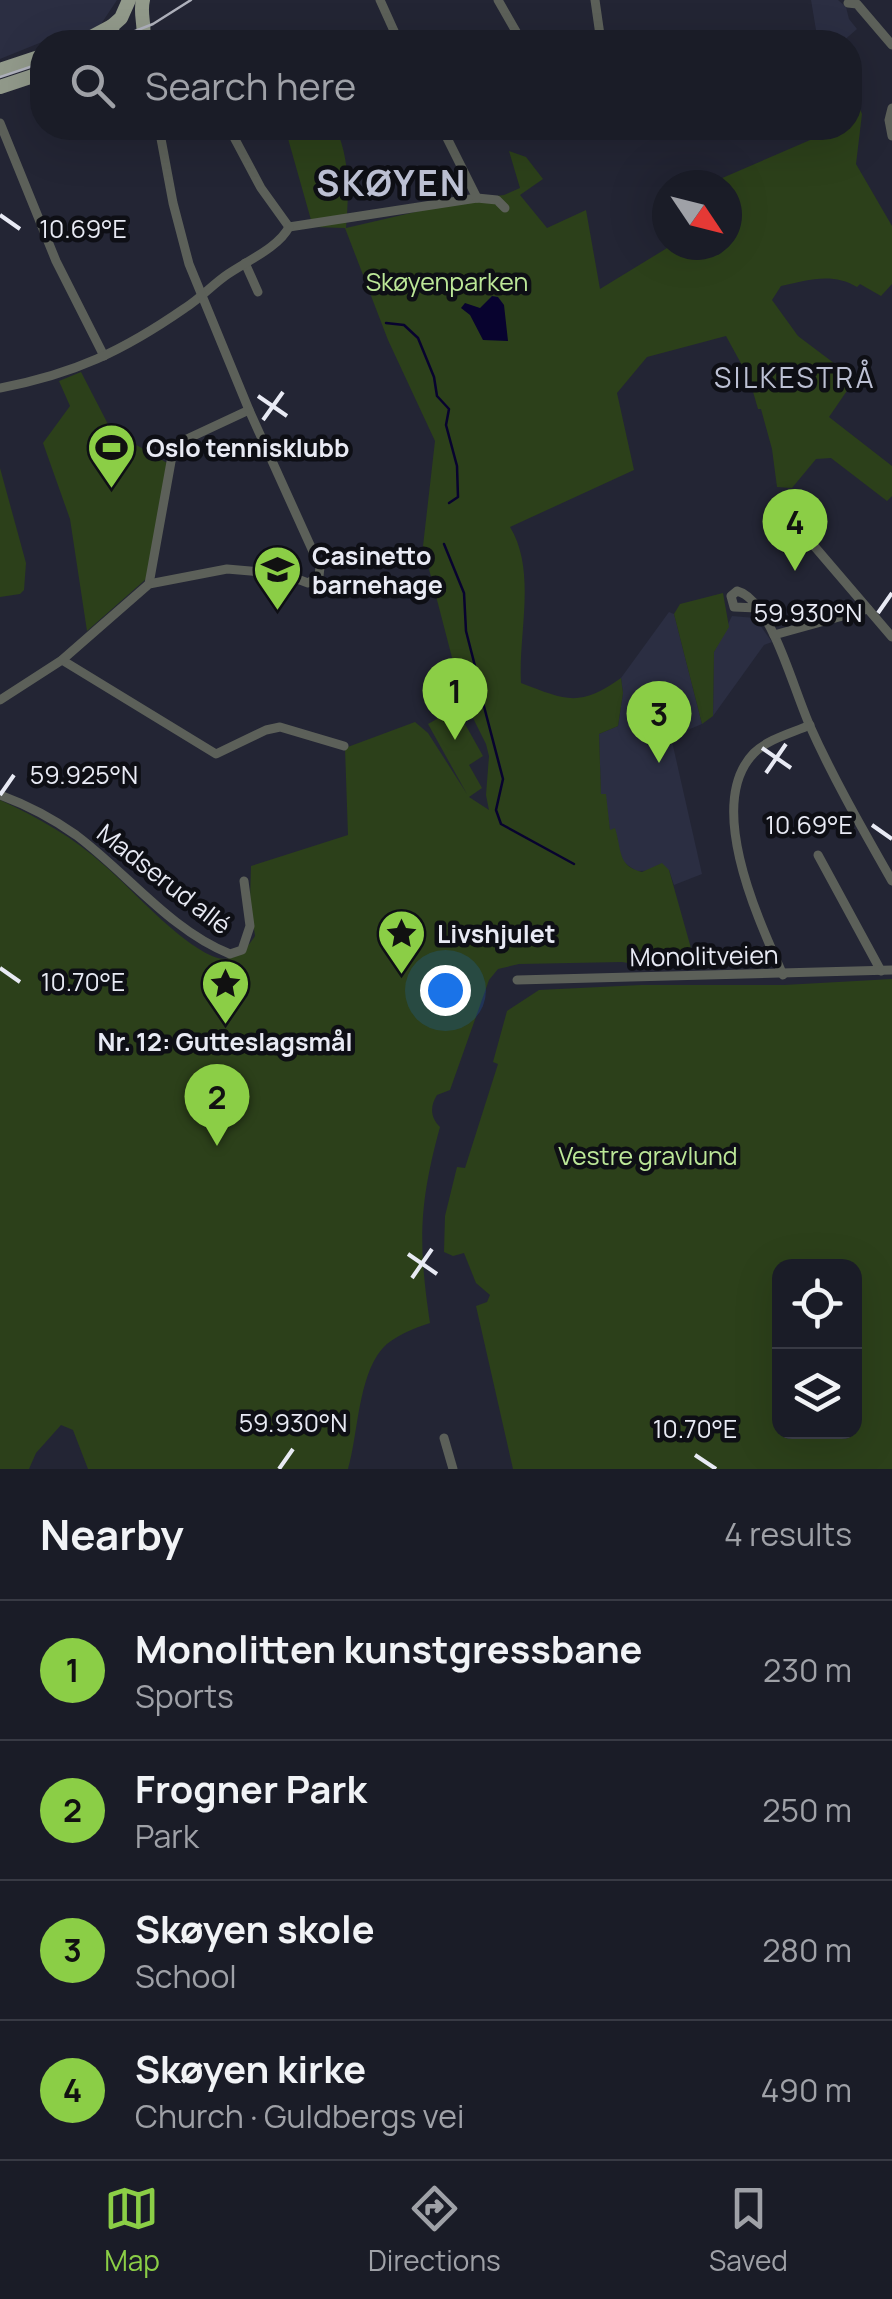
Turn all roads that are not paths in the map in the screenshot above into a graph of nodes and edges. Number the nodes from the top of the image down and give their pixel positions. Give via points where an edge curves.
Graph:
1 (129, 0) edge
2 (143, 0) edge
3 (381, 0) edge
4 (498, 0) edge
5 (595, 0) edge
6 (848, 3) dead end
7 (116, 22) junction
8 (141, 23) junction
9 (102, 30) edge
10 (115, 30) edge
11 (144, 30) edge
12 (394, 30) edge
13 (515, 30) edge
14 (599, 30) edge
15 (892, 45) edge
16 (30, 60) edge
17 (0, 70) edge
18 (30, 77) edge
19 (0, 87) edge
20 (892, 108) edge
21 (0, 122) edge
22 (892, 136) edge
23 (161, 140) edge
24 (236, 140) edge
25 (448, 140) edge
26 (478, 198) junction
27 (505, 208) dead end
28 (289, 226) junction
29 (246, 263) junction
30 (258, 292) dead end
31 (202, 296) junction
32 (104, 356) junction
33 (0, 388) edge
34 (249, 410) junction
35 (791, 519) dead end
36 (149, 584) junction
37 (757, 608) dead end
38 (868, 609) junction
39 (774, 635) junction
40 (892, 637) edge
41 (62, 660) junction
42 (0, 700) edge
43 (810, 725) junction
44 (344, 746) dead end
45 (0, 795) edge
46 (818, 855) dead end
47 (244, 880) dead end
48 (892, 881) edge
49 (887, 971) edge
50 (783, 975) junction
51 (517, 980) dead end
52 (444, 1438) dead end
53 (454, 1469) edge

1 - 7 main road
2 - 8 main road
3 - 12 street
4 - 13 street
5 - 14 street
6 - 15 street via 857,4
7 - 8 main road via 132,17
7 - 9 main road
7 - 10 main road
8 - 11 main road
16 - 17 main road
18 - 19 main road
20 - 22 street
21 - 32 street
23 - 31 street via 179,232
24 - 28 street
25 - 26 street
26 - 27 street
26 - 28 street
28 - 29 street
29 - 30 street
29 - 31 street
31 - 32 street
31 - 34 street
32 - 33 street via 63,374
34 - 36 street via 174,445
34 - 36 street via 320,567 316,581 227,568
35 - 38 street
36 - 41 street
37 - 39 street
38 - 39 street
38 - 40 street
39 - 43 street
41 - 42 street
41 - 44 street via 216,754 280,727
43 - 48 street
43 - 50 street via 756,750 740,774 736,796 733,824 752,903
45 - 47 street, Madserud allé via 78,836 181,924 230,954 242,950 249,934
46 - 49 street
49 - 50 street, Monolitveien
50 - 51 street, Monolitveien
52 - 53 street

